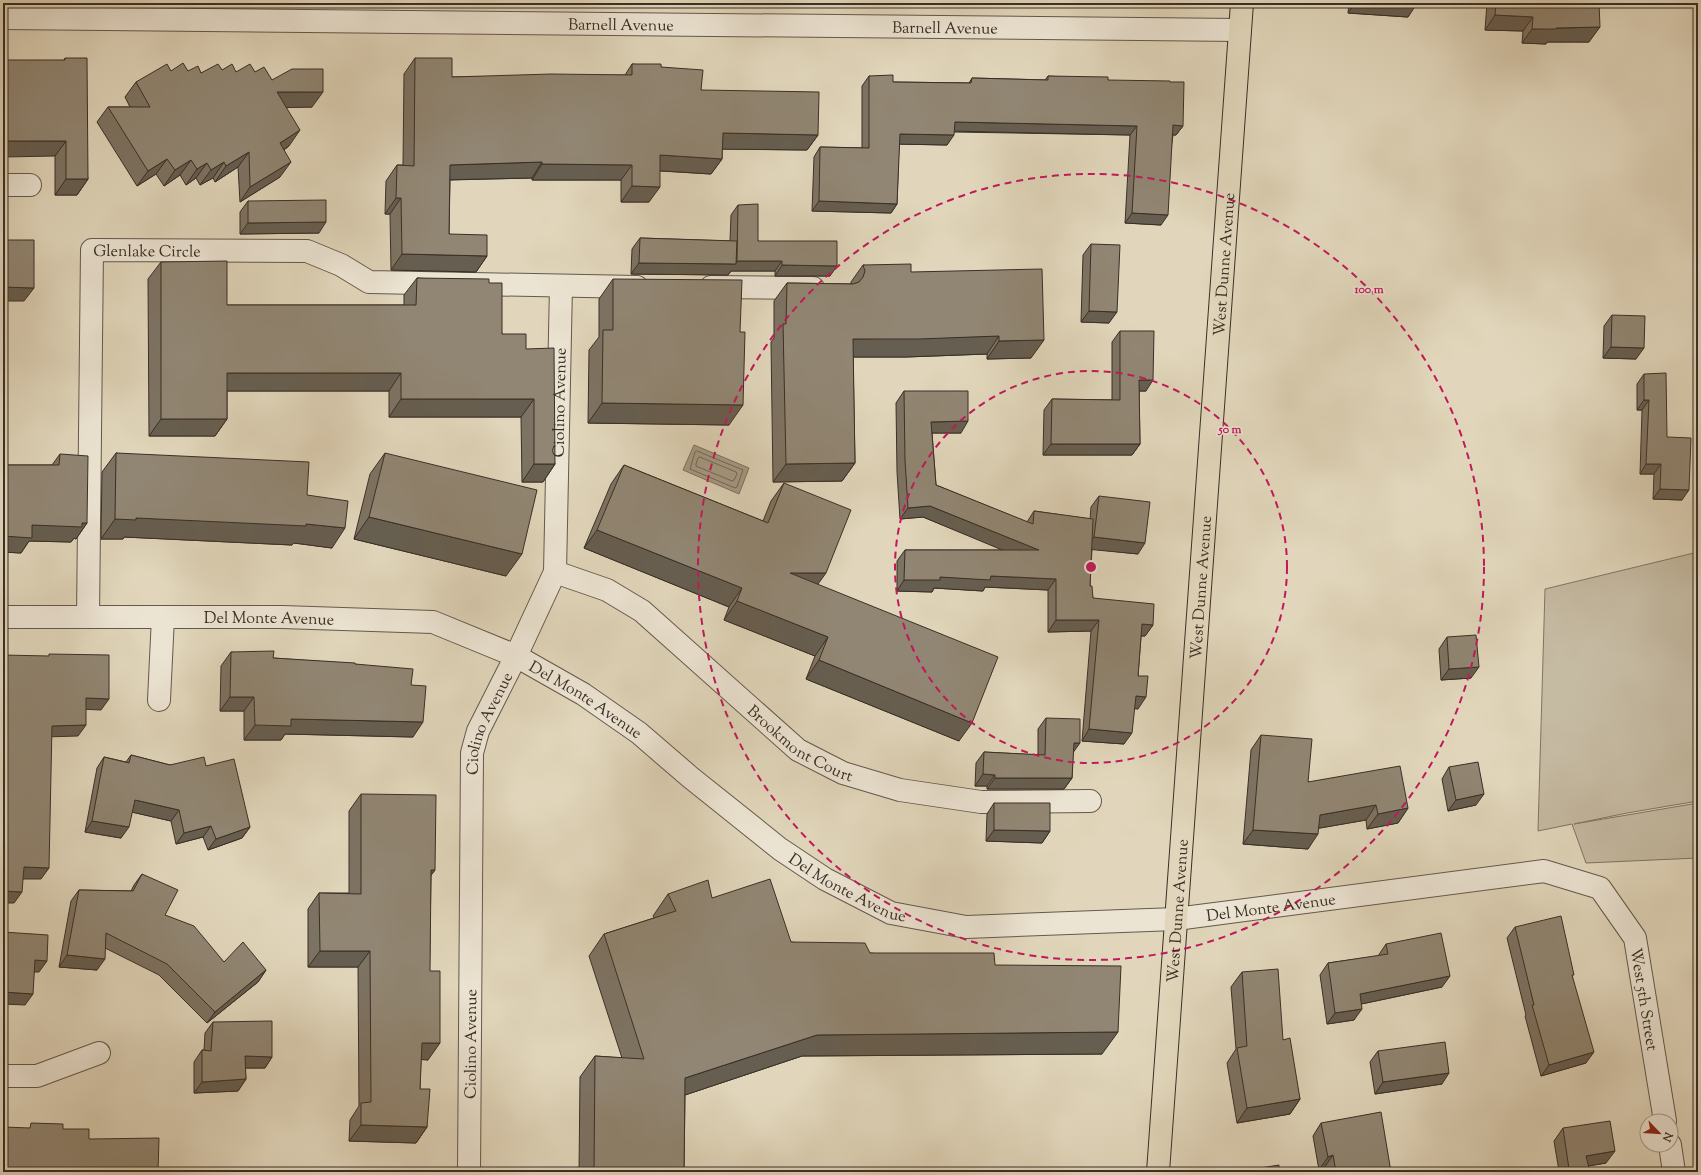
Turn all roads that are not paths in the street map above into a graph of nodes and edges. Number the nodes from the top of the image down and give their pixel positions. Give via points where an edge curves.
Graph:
1 (1242, 3) edge
2 (3, 18) edge
3 (1240, 30) junction
4 (3, 185) edge
5 (30, 185) dead end
6 (561, 286) junction
7 (657, 287) edge
8 (688, 287) edge
9 (832, 288) edge
10 (555, 572) junction
11 (3, 617) edge
12 (88, 617) junction
13 (163, 617) junction
14 (516, 656) junction
15 (160, 700) dead end
16 (1090, 801) dead end
17 (1600, 888) joint
18 (1176, 919) junction
19 (99, 1053) dead end
20 (3, 1076) edge
21 (1665, 1113) edge
22 (1671, 1153) edge
23 (469, 1172) edge
24 (1158, 1172) edge
25 (1674, 1172) edge

1 - 3 main road, West Dunne Avenue
2 - 3 street, Barnell Avenue
3 - 18 main road, West Dunne Avenue
4 - 5 street
6 - 7 street
6 - 10 street, Ciolino Avenue
6 - 12 street, Glenlake Circle via 369,282 341,264 307,252 92,250
8 - 9 street
10 - 14 street, Ciolino Avenue
10 - 16 street, Brookmont Court via 607,590 642,611 798,750 843,773 900,790 981,802
11 - 12 street, Del Monte Avenue
12 - 13 street, Del Monte Avenue
13 - 14 street, Del Monte Avenue via 282,617 433,622
13 - 15 street
14 - 18 street, Del Monte Avenue via 584,694 639,733 780,849 825,879 891,913 966,927
14 - 23 street, Ciolino Avenue via 478,731 472,753
17 - 18 street, Del Monte Avenue via 1544,871
17 - 21 street, West 5th Street via 1635,938
18 - 24 main road, West Dunne Avenue
19 - 20 street via 38,1076
22 - 25 street

